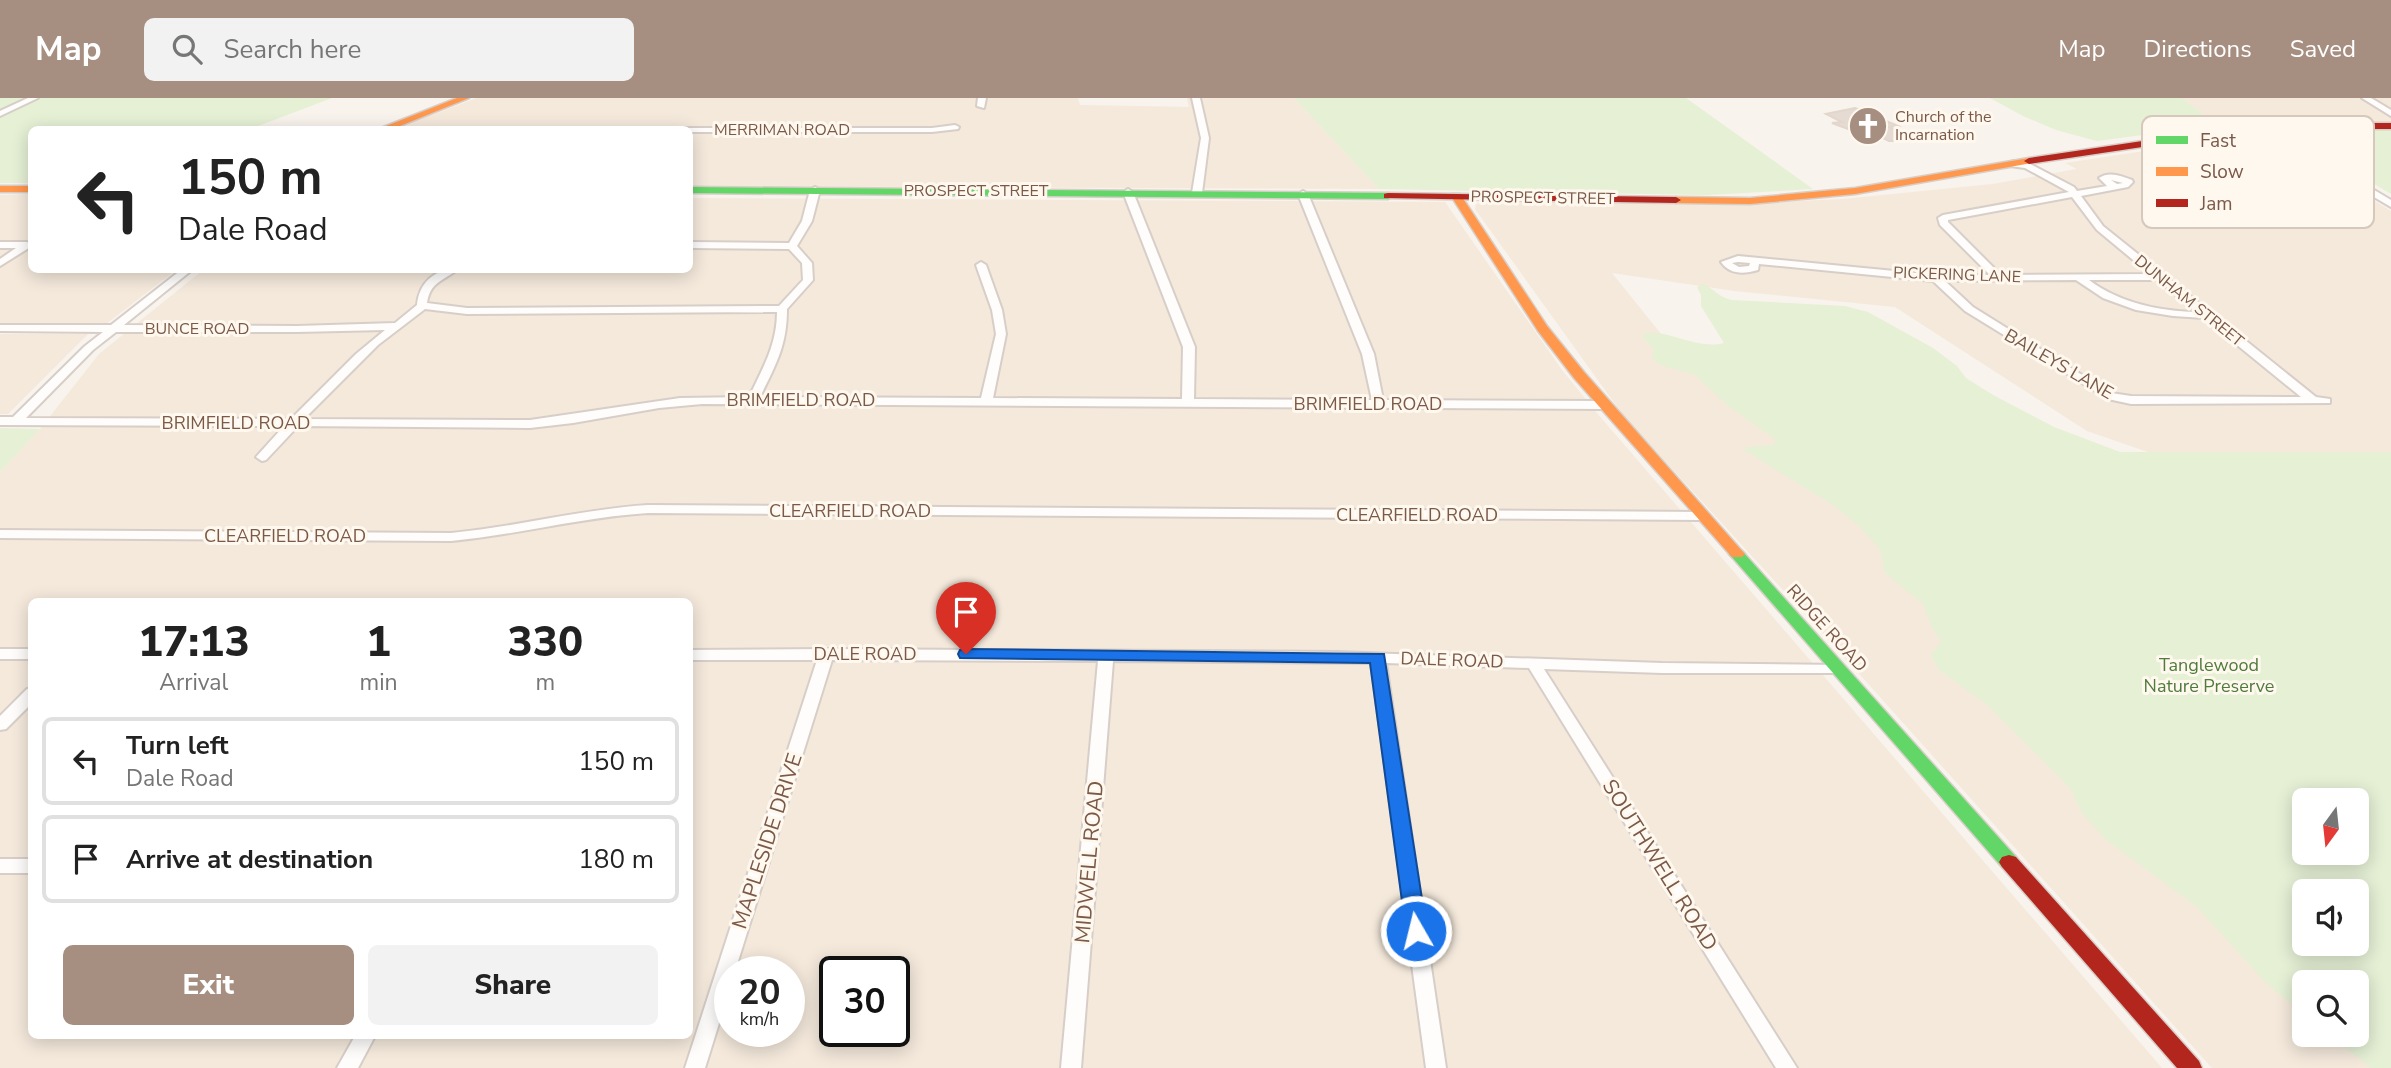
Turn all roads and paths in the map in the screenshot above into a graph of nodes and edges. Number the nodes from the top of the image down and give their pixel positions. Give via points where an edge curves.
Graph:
1 (34, 98) edge
2 (465, 98) edge
3 (1196, 98) edge
4 (2366, 98) edge
5 (0, 114) edge
6 (2391, 114) edge
7 (391, 126) edge
8 (955, 127) dead end
9 (693, 130) edge
10 (2142, 144) edge
11 (2014, 164) junction
12 (2115, 187) dead end
13 (0, 189) edge
14 (28, 189) edge
15 (693, 190) edge
16 (815, 190) junction
17 (1128, 192) junction
18 (1196, 193) junction
19 (2074, 193) junction
20 (1303, 194) junction
21 (2374, 194) edge
22 (1456, 196) junction
23 (2391, 204) edge
24 (0, 245) edge
25 (28, 245) edge
26 (693, 245) edge
27 (28, 246) edge
28 (792, 246) junction
29 (1755, 260) dead end
30 (0, 263) edge
31 (981, 265) dead end
32 (183, 273) edge
33 (447, 273) edge
34 (2160, 277) junction
35 (1936, 278) junction
36 (1999, 278) junction
37 (2079, 278) junction
38 (422, 306) junction
39 (782, 309) junction
40 (2207, 315) junction
41 (394, 326) junction
42 (0, 328) edge
43 (113, 328) junction
44 (753, 400) junction
45 (2320, 401) joint
46 (986, 402) junction
47 (1188, 403) junction
48 (1378, 403) junction
49 (1605, 405) junction
50 (0, 422) edge
51 (15, 422) junction
52 (294, 423) junction
53 (262, 457) dead end
54 (1702, 516) junction
55 (0, 534) edge
56 (0, 654) edge
57 (28, 654) edge
58 (693, 654) edge
59 (826, 654) junction
60 (1106, 655) junction
61 (1378, 658) junction
62 (1532, 663) junction
63 (1837, 668) junction
64 (28, 697) edge
65 (0, 725) edge
66 (0, 866) edge
67 (28, 866) edge
68 (363, 1039) edge
69 (347, 1068) edge
70 (695, 1068) edge
71 (1071, 1068) edge
72 (1436, 1068) edge
73 (1787, 1068) edge
74 (2191, 1068) edge

1 - 5 street
2 - 7 main road
3 - 18 street via 1205,138
4 - 6 street
8 - 9 street, MERRIMAN ROAD
10 - 11 main road, PROSPECT STREET
11 - 19 street
11 - 22 main road, PROSPECT STREET via 1855,191 1763,201
12 - 19 street
13 - 14 main road
15 - 16 main road, PROSPECT STREET
16 - 17 main road, PROSPECT STREET
16 - 28 street via 807,222
17 - 18 main road, PROSPECT STREET
17 - 47 street via 1189,347
18 - 20 main road, PROSPECT STREET
19 - 34 street, DUNHAM STREET via 2094,223
19 - 36 street via 1941,219
20 - 22 main road, PROSPECT STREET
20 - 48 street via 1368,354
21 - 23 street
22 - 49 main road, RIDGE ROAD via 1542,328
24 - 25 street
26 - 28 street
27 - 30 street
28 - 39 street via 807,263 809,275 806,285
29 - 35 street, PICKERING LANE
31 - 46 street via 1001,334
32 - 43 street
33 - 38 street via 425,287
34 - 37 street, PICKERING LANE
34 - 40 street, DUNHAM STREET
35 - 36 street, PICKERING LANE
35 - 45 street, BAILEYS LANE via 1969,309 2108,396
36 - 37 street, PICKERING LANE
37 - 40 street via 2132,305
38 - 39 street via 467,311
38 - 41 street
39 - 44 street via 778,348
40 - 45 street, DUNHAM STREET
41 - 43 street, BUNCE ROAD
41 - 52 street
42 - 43 street, BUNCE ROAD
43 - 51 street
44 - 46 street, BRIMFIELD ROAD
44 - 52 street, BRIMFIELD ROAD via 667,402 530,424
46 - 47 street, BRIMFIELD ROAD
47 - 48 street, BRIMFIELD ROAD
48 - 49 street, BRIMFIELD ROAD
49 - 54 main road, RIDGE ROAD
50 - 51 street, BRIMFIELD ROAD
51 - 52 street, BRIMFIELD ROAD
52 - 53 street
54 - 55 street, CLEARFIELD ROAD via 648,509 451,537
54 - 63 main road, RIDGE ROAD
56 - 57 street
58 - 59 street, DALE ROAD
59 - 60 street, DALE ROAD
59 - 70 street, MAPLESIDE DRIVE
60 - 61 street, DALE ROAD
60 - 71 street, MIDWELL ROAD
61 - 62 street, DALE ROAD
61 - 72 street
62 - 63 street, DALE ROAD
62 - 73 street, SOUTHWELL ROAD
63 - 74 main road, RIDGE ROAD
64 - 65 street
66 - 67 street
68 - 69 street

